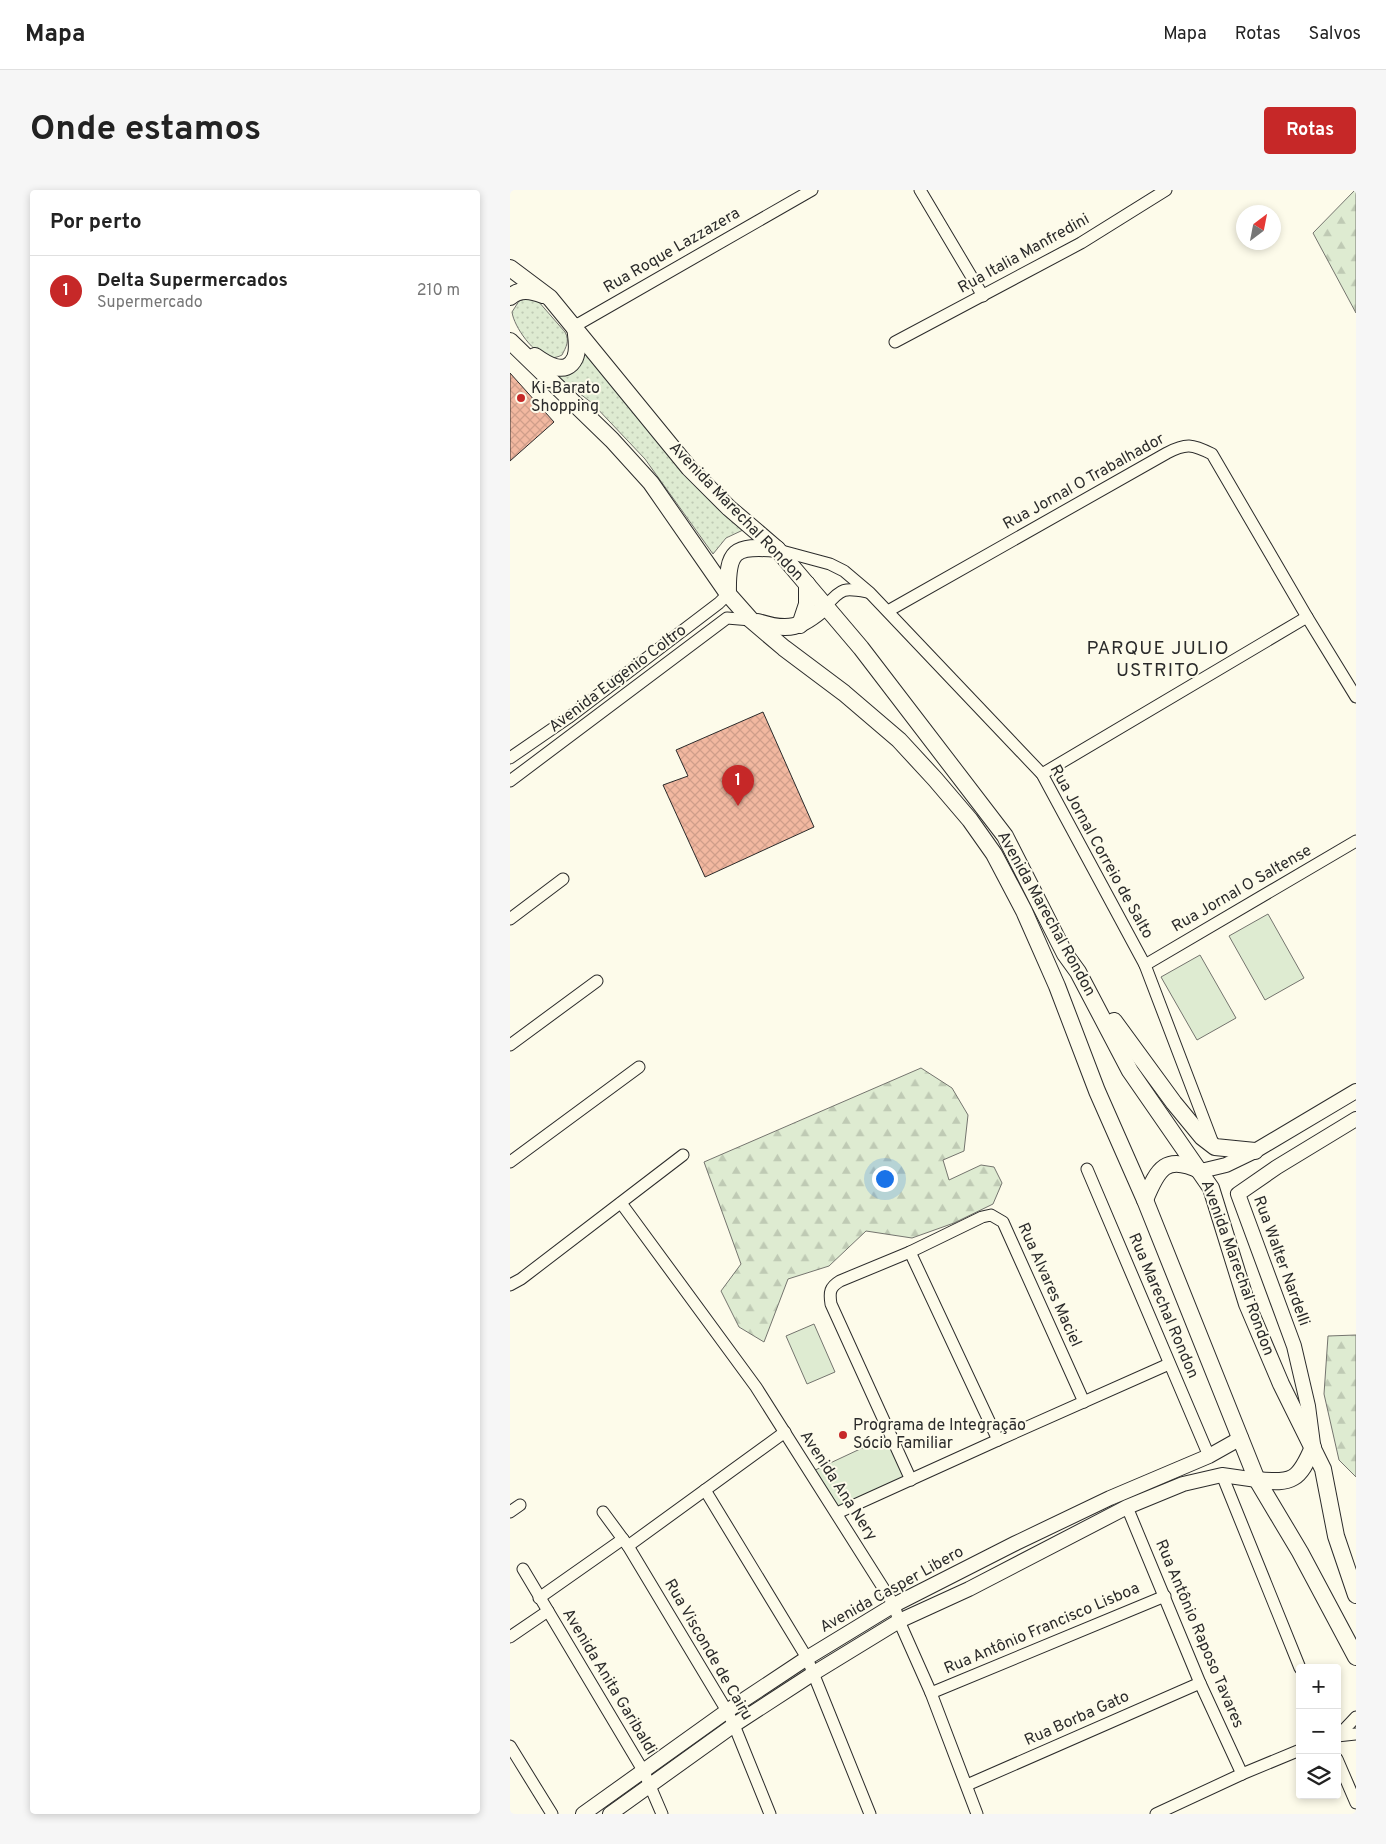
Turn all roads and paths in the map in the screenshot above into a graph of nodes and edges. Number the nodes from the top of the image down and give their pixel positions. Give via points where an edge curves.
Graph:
1 (812, 190) edge
2 (920, 190) edge
3 (1166, 190) edge
4 (510, 268) edge
5 (983, 296) junction
6 (510, 297) edge
7 (550, 298) junction
8 (575, 326) junction
9 (511, 342) edge
10 (895, 342) dead end
11 (777, 549) junction
12 (807, 584) junction
13 (870, 593) junction
14 (728, 594) junction
15 (826, 606) junction
16 (888, 611) junction
17 (1307, 617) junction
18 (751, 620) junction
19 (800, 625) junction
20 (1356, 696) edge
21 (568, 718) junction
22 (578, 729) junction
23 (510, 758) edge
24 (1042, 774) junction
25 (510, 781) edge
26 (1356, 841) edge
27 (564, 879) dead end
28 (510, 919) edge
29 (1145, 965) junction
30 (1078, 972) junction
31 (597, 981) dead end
32 (510, 1045) edge
33 (639, 1067) dead end
34 (1356, 1091) edge
35 (1356, 1119) edge
36 (1215, 1148) junction
37 (1255, 1151) junction
38 (683, 1155) dead end
39 (510, 1162) edge
40 (1088, 1170) dead end
41 (1201, 1171) junction
42 (1145, 1200) junction
43 (621, 1203) junction
44 (910, 1252) junction
45 (510, 1285) edge
46 (1169, 1364) junction
47 (1084, 1402) junction
48 (785, 1432) junction
49 (1241, 1438) junction
50 (998, 1440) junction
51 (1313, 1447) junction
52 (1209, 1456) junction
53 (1222, 1475) junction
54 (911, 1480) junction
55 (1257, 1480) junction
56 (705, 1490) junction
57 (520, 1505) dead end
58 (1127, 1507) junction
59 (510, 1512) edge
60 (602, 1512) dead end
61 (838, 1513) junction
62 (626, 1542) junction
63 (523, 1569) dead end
64 (1356, 1595) edge
65 (1165, 1596) junction
66 (539, 1598) junction
67 (894, 1605) junction
68 (548, 1611) junction
69 (899, 1621) junction
70 (510, 1637) edge
71 (1356, 1657) edge
72 (807, 1658) junction
73 (1298, 1664) edge
74 (814, 1673) junction
75 (1200, 1683) junction
76 (931, 1693) junction
77 (727, 1711) junction
78 (1356, 1717) edge
79 (734, 1725) junction
80 (1341, 1733) edge
81 (1356, 1734) edge
82 (1341, 1736) edge
83 (510, 1746) edge
84 (1296, 1752) edge
85 (1341, 1768) edge
86 (644, 1772) junction
87 (1242, 1774) junction
88 (650, 1784) junction
89 (967, 1785) junction
90 (1356, 1802) edge
91 (552, 1814) edge
92 (583, 1814) edge
93 (610, 1814) edge
94 (662, 1814) edge
95 (770, 1814) edge
96 (870, 1814) edge
97 (977, 1814) edge
98 (1156, 1814) edge

1 - 8 street, Rua Roque Lazzazera
2 - 5 street
3 - 5 street, Rua Italia Manfredini
4 - 7 main road, Avenida Marechal Rondon
5 - 10 street, Rua Italia Manfredini
6 - 7 main road via 522,291 532,291
7 - 8 main road, Avenida Marechal Rondon
8 - 9 main road via 575,358 561,368 548,366
8 - 11 main road, Avenida Marechal Rondon via 615,380 689,468 728,508
9 - 14 main road, Avenida Marechal Rondon via 612,440 651,483
11 - 12 main road, Avenida Marechal Rondon
11 - 13 street, Rua Jornal Correio de Salto via 830,564 844,571
11 - 14 main road via 742,548 736,553 728,573
12 - 15 main road, Avenida Marechal Rondon
12 - 19 main road via 807,604
13 - 15 street via 847,588
13 - 16 street, Rua Jornal Correio de Salto
14 - 18 main road, Avenida Marechal Rondon
14 - 21 street, Avenida Eugenio Coltro
15 - 19 main road
15 - 30 main road, Avenida Marechal Rondon via 1005,836 1065,954
16 - 17 street, Rua Jornal O Trabalhador via 1181,446 1196,446 1212,454
16 - 24 street, Rua Jornal Correio de Salto
17 - 20 street
17 - 24 street
18 - 19 main road via 775,627
18 - 22 street, Avenida Eugenio Coltro via 727,618
18 - 42 main road, Avenida Marechal Rondon via 899,740 970,820 994,854 1024,911 1057,986 1097,1091
21 - 22 street
21 - 23 street, Avenida Eugenio Coltro
22 - 25 street, Avenida Eugenio Coltro
24 - 29 street, Rua Jornal Correio de Salto
26 - 29 street, Rua Jornal O Saltense
27 - 28 street
29 - 36 street, Rua Jornal Correio de Salto
30 - 36 main road via 1174,1103
30 - 41 main road, Avenida Marechal Rondon via 1130,1071
31 - 32 street
33 - 39 street
34 - 37 street
35 - 51 street, Rua Walter Nardelli via 1238,1194 1294,1346 1308,1406
36 - 37 main road
37 - 41 street via 1226,1165
38 - 43 street
40 - 46 street, Rua Marechal Rondon
41 - 42 main road via 1182,1163 1170,1164 1160,1170
41 - 51 main road, Avenida Marechal Rondon via 1212,1188 1247,1304 1281,1384
42 - 49 main road, Avenida Marechal Rondon
43 - 45 street
43 - 48 street, Avenida Ana Nery via 756,1387
44 - 47 street, Rua Alvares Maciel via 982,1217 991,1215 1003,1222
44 - 50 street
44 - 54 street, Rua Alvares Maciel via 840,1281 829,1293 831,1304
46 - 47 street
46 - 52 street, Rua Marechal Rondon
47 - 50 street
48 - 56 street
48 - 61 street, Avenida Ana Nery
49 - 52 street, Avenida Casper Libero
49 - 55 main road, Avenida Marechal Rondon
50 - 54 street
51 - 55 main road via 1297,1476 1276,1482
51 - 64 main road, Avenida Marechal Rondon via 1323,1469 1336,1536
52 - 67 street, Avenida Casper Libero via 1016,1542
53 - 55 street, Avenida Casper Libero
53 - 58 street, Avenida Casper Libero via 1183,1484
53 - 73 street
54 - 61 street
55 - 71 main road, Avenida Marechal Rondon
56 - 62 street
56 - 72 street
57 - 59 street
58 - 65 street, Rua Antônio Raposo Tavares
58 - 69 street, Avenida Casper Libero via 969,1589
60 - 62 street, Rua Visconde de Cairu
61 - 67 street, Avenida Ana Nery
62 - 66 street
62 - 77 street, Rua Visconde de Cairu
63 - 66 street, Avenida Anita Garibaldi
65 - 75 street, Rua Antônio Raposo Tavares
65 - 76 street, Rua Antônio Francisco Lisboa
66 - 68 street, Avenida Anita Garibaldi
67 - 69 street, Avenida Ana Nery
67 - 72 street, Avenida Casper Libero
68 - 70 street
68 - 86 street, Avenida Anita Garibaldi
69 - 74 street, Avenida Casper Libero
69 - 76 street, Avenida Ana Nery
72 - 74 street
72 - 77 street, Avenida Casper Libero
74 - 79 street, Avenida Casper Libero
74 - 96 street
75 - 87 street, Rua Antônio Raposo Tavares
75 - 89 street, Rua Borba Gato
76 - 89 street, Avenida Ana Nery
77 - 79 street, Rua Visconde de Cairu
77 - 86 street, Avenida Casper Libero
78 - 80 street
79 - 88 street, Avenida Casper Libero
79 - 95 street, Rua Visconde de Cairu
81 - 82 street
83 - 91 street
84 - 87 street
85 - 90 street
86 - 88 street, Avenida Anita Garibaldi
86 - 92 street, Avenida Casper Libero
87 - 98 street
88 - 93 street, Avenida Casper Libero
88 - 94 street, Avenida Anita Garibaldi
89 - 97 street, Avenida Ana Nery

